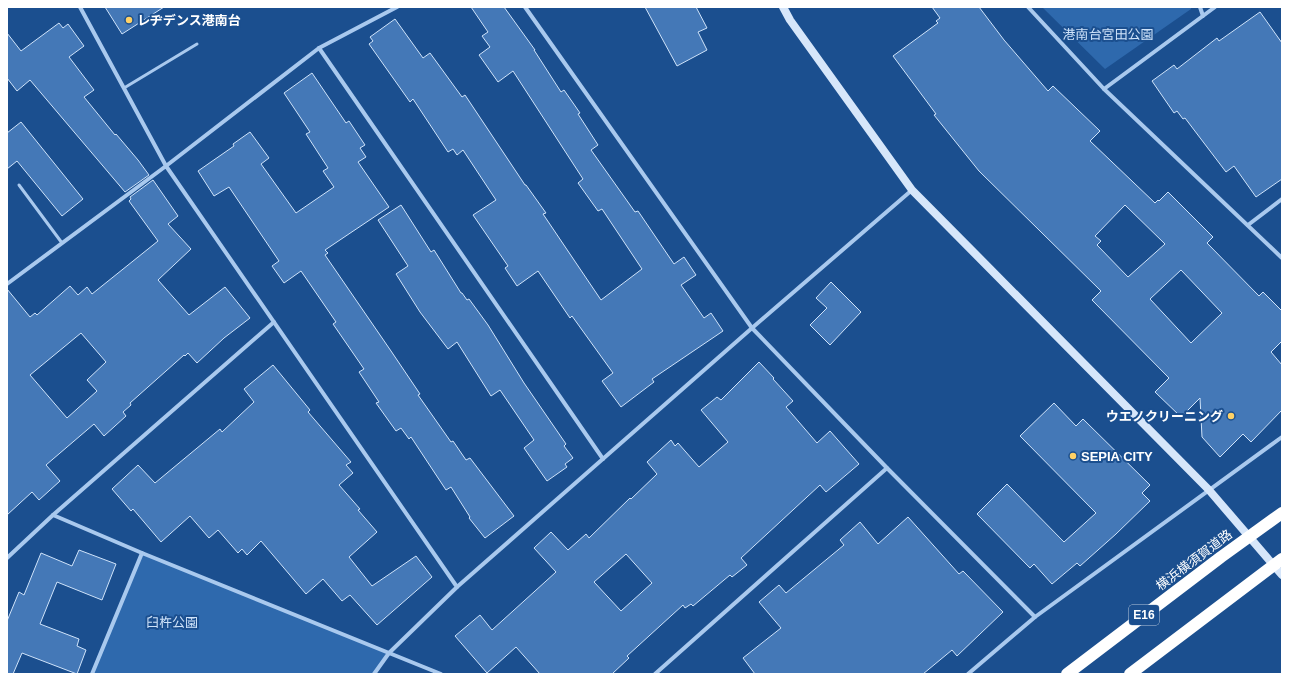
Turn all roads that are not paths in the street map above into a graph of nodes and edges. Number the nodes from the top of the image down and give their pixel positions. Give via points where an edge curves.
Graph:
1 (80, 7) edge
2 (397, 7) edge
3 (525, 7) edge
4 (783, 7) edge
5 (1028, 7) edge
6 (1200, 7) edge
7 (1215, 7) edge
8 (1203, 16) junction
9 (197, 44) dead end
10 (319, 48) junction
11 (124, 88) junction
12 (1104, 89) junction
13 (166, 166) junction
14 (18, 185) dead end
15 (912, 190) junction
16 (1282, 200) edge
17 (1248, 225) junction
18 (62, 243) junction
19 (1282, 258) edge
20 (7, 284) edge
21 (274, 322) junction
22 (752, 328) junction
23 (1282, 437) edge
24 (603, 458) junction
25 (887, 468) junction
26 (1209, 490) junction
27 (1282, 513) edge
28 (53, 515) junction
29 (142, 553) junction
30 (7, 558) edge
31 (1282, 559) edge
32 (1282, 575) edge
33 (457, 587) junction
34 (1035, 617) junction
35 (389, 653) junction
36 (92, 674) edge
37 (374, 674) edge
38 (441, 674) edge
39 (655, 674) edge
40 (968, 674) edge
41 (1067, 674) edge
42 (1130, 674) edge

1 - 11 street
2 - 10 street
3 - 22 street
4 - 15 street
5 - 12 street
6 - 8 street
7 - 8 street
8 - 12 street
9 - 11 lane
10 - 13 street
10 - 24 street
11 - 13 street
12 - 17 street
13 - 18 street
13 - 21 street
14 - 18 lane
15 - 22 street
15 - 26 street
16 - 17 street
17 - 19 street
18 - 20 street
21 - 28 street
21 - 33 street
22 - 24 street
22 - 25 street
23 - 26 street
24 - 33 street
25 - 34 street
25 - 39 street
26 - 32 street
26 - 34 street
27 - 41 highway, 横浜横須賀道路 / E16
28 - 29 street
28 - 30 street
29 - 35 street
29 - 36 street
31 - 42 highway
33 - 35 street
34 - 40 street
35 - 37 street
35 - 38 street

